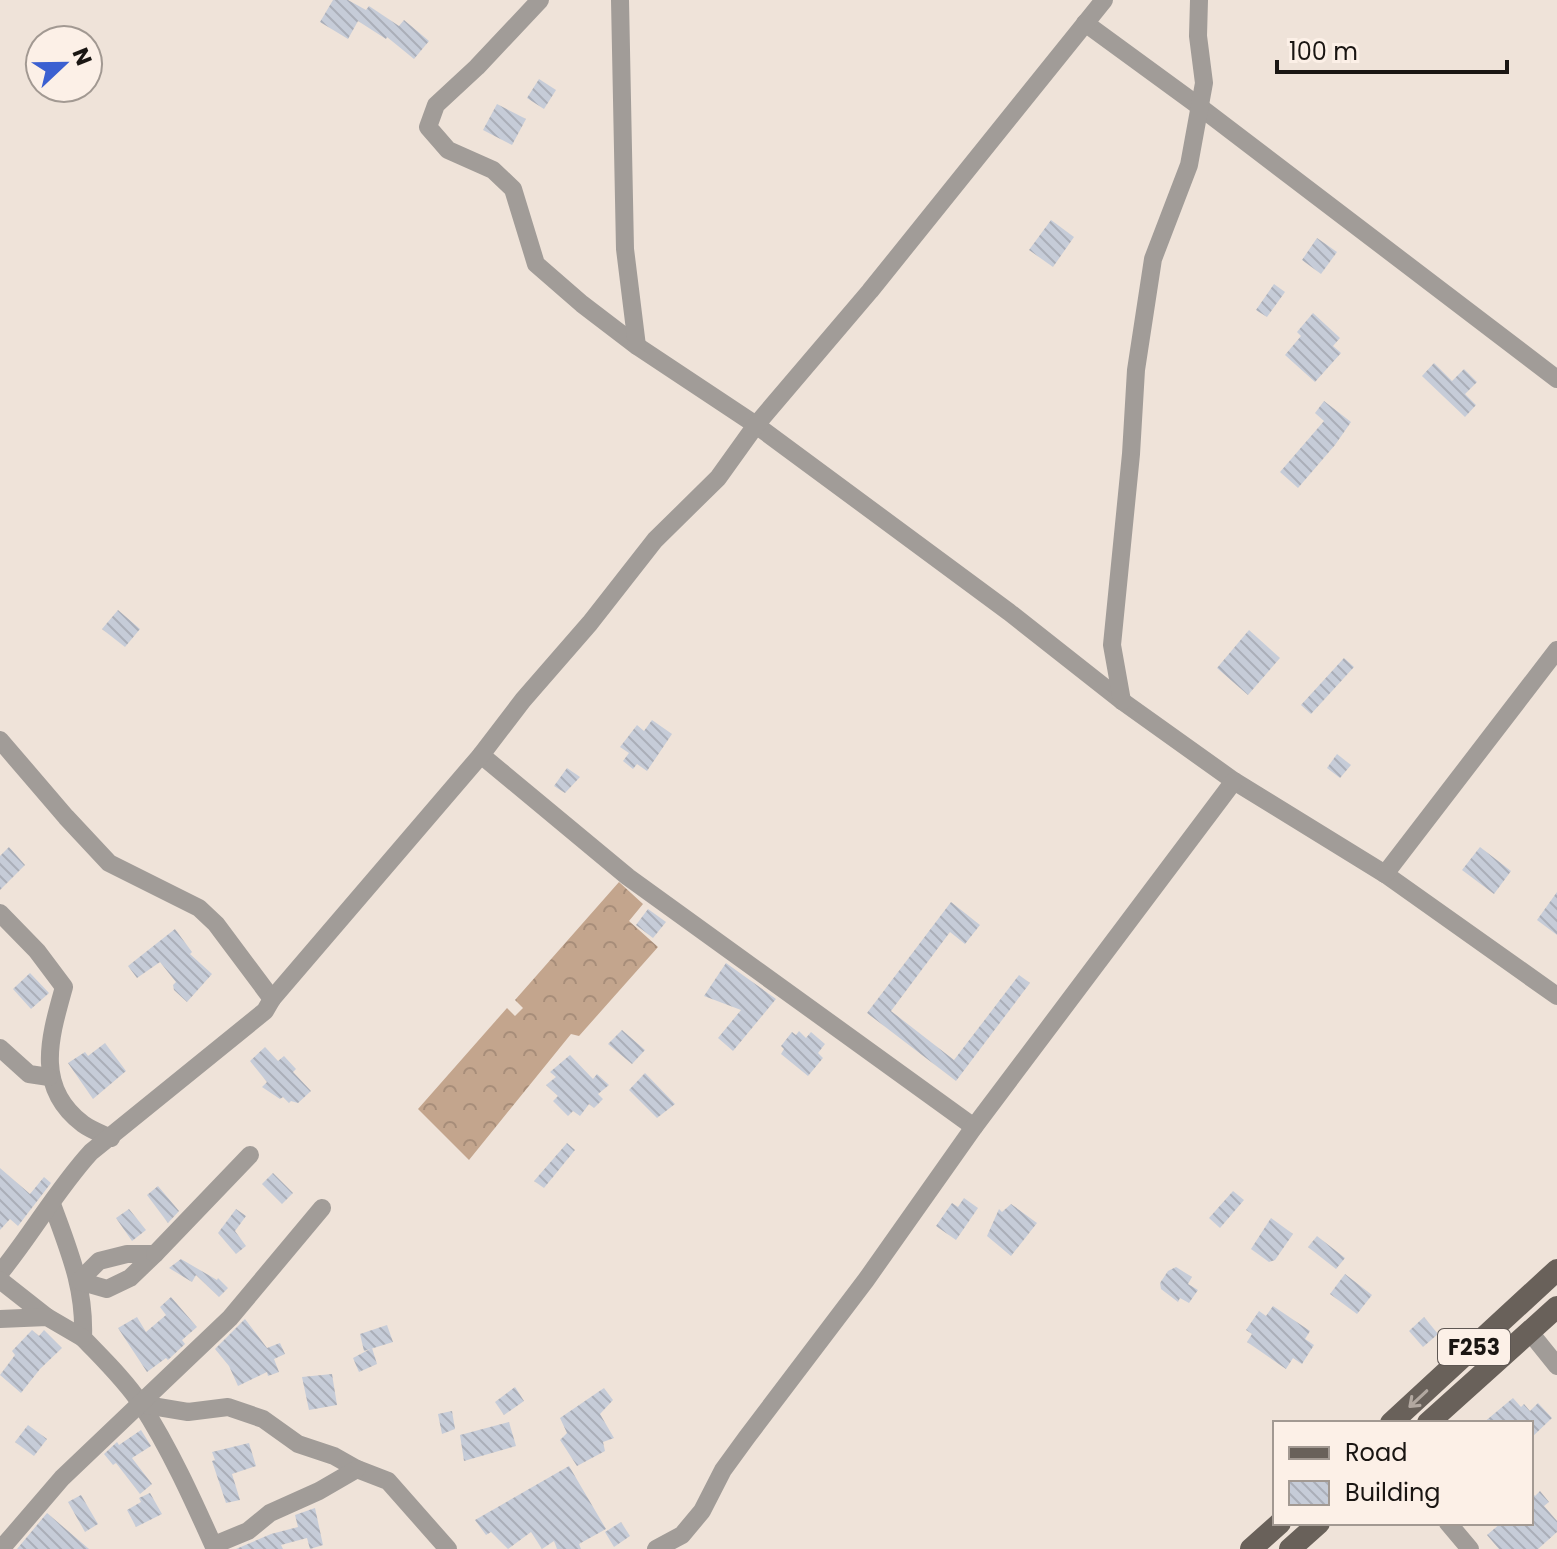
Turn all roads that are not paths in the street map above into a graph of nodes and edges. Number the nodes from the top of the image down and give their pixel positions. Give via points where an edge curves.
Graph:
1 (540, 0) edge
2 (620, 0) edge
3 (1104, 0) edge
4 (1199, 0) edge
5 (1085, 23) junction
6 (1200, 107) junction
7 (637, 346) junction
8 (1557, 379) edge
9 (756, 425) junction
10 (1557, 650) edge
11 (1122, 701) junction
12 (0, 740) edge
13 (481, 755) junction
14 (1234, 781) junction
15 (1385, 874) junction
16 (0, 913) edge
17 (1553, 987) edge
18 (272, 999) junction
19 (0, 1048) edge
20 (49, 1077) junction
21 (974, 1127) junction
22 (111, 1138) junction
23 (250, 1155) dead end
24 (52, 1204) junction
25 (322, 1208) dead end
26 (155, 1254) junction
27 (1557, 1270) edge
28 (0, 1273) edge
29 (0, 1280) edge
30 (79, 1281) junction
31 (1557, 1307) edge
32 (47, 1317) junction
33 (0, 1319) edge
34 (1529, 1331) junction
35 (83, 1338) junction
36 (1557, 1366) edge
37 (140, 1404) junction
38 (1393, 1421) edge
39 (1430, 1421) edge
40 (357, 1469) junction
41 (1278, 1525) edge
42 (1317, 1525) edge
43 (1450, 1525) edge
44 (215, 1547) edge
45 (1, 1549) edge
46 (448, 1549) edge
47 (656, 1549) edge
48 (1251, 1549) edge
49 (1290, 1549) edge
50 (1470, 1549) edge

1 - 7 street via 436,105 428,127 448,150 493,170 513,189 536,264
2 - 7 street via 625,249
3 - 5 street
4 - 6 street via 1204,83
5 - 6 street
5 - 9 street
6 - 8 street
6 - 11 street via 1189,165 1153,259 1136,370 1112,645
7 - 9 street
9 - 11 street
9 - 13 street via 718,478 655,540
10 - 15 street
11 - 14 street
12 - 18 street via 109,863 199,908 216,924
13 - 18 street
13 - 21 street via 628,877
14 - 15 street
14 - 21 street
15 - 17 street
16 - 20 street via 64,987 52,1030
18 - 22 street via 265,1011
19 - 20 street via 29,1074
20 - 22 street via 83,1125
21 - 47 street via 723,1470 702,1511 682,1535
22 - 24 street via 70,1175
23 - 26 street
24 - 28 street
24 - 30 street
25 - 37 street via 230,1318
26 - 30 street via 99,1261
26 - 30 street via 130,1278 107,1289
27 -> 38 main road, F253
29 - 32 street
30 - 35 street
31 - 34 main road, F253
32 - 33 street
32 - 35 street
34 - 36 street
34 - 39 main road, F253
35 - 37 street
37 - 40 street via 188,1412 228,1407 263,1419 298,1444
37 - 44 street
37 - 45 street via 62,1478
40 - 44 street
40 - 46 street via 388,1481
41 - 48 main road
42 - 49 main road
43 - 50 street

